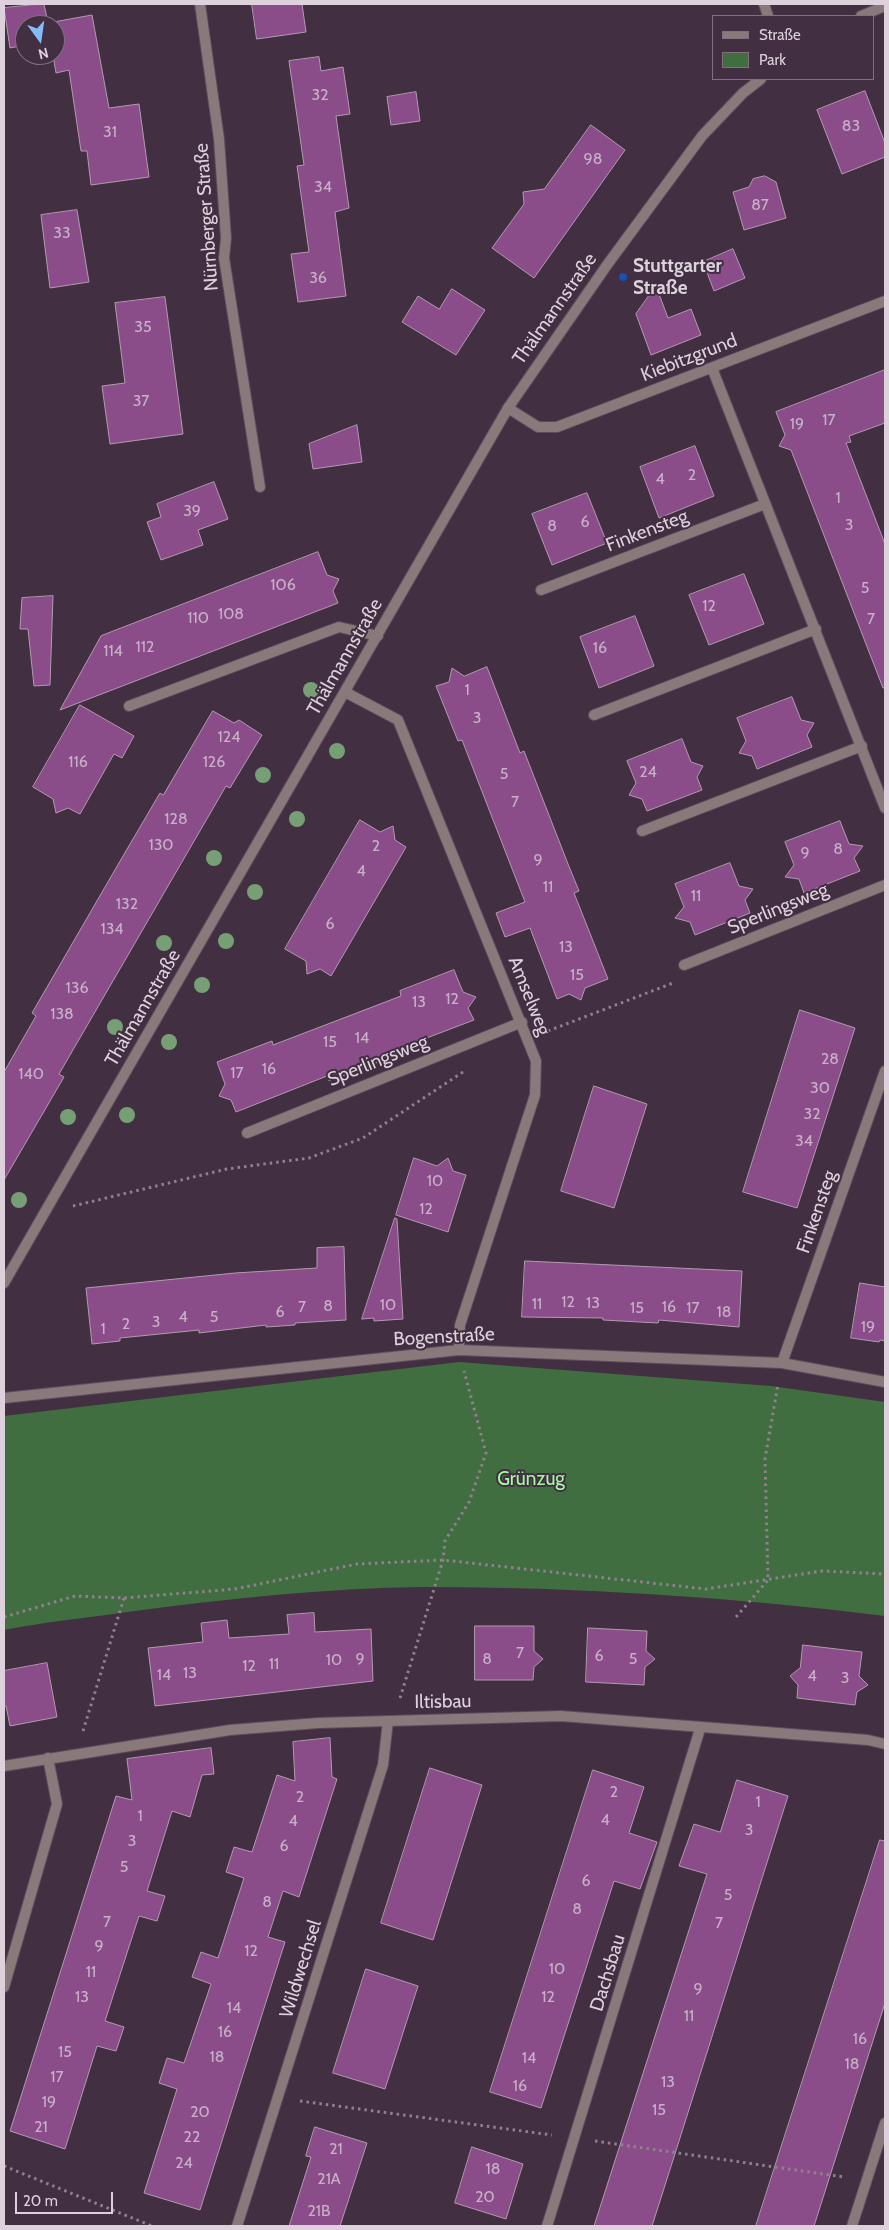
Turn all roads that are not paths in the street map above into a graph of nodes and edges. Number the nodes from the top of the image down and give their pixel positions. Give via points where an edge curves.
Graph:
1 (200, 4) edge
2 (885, 6) edge
3 (863, 15) edge
4 (760, 80) edge
5 (885, 301) edge
6 (712, 368) junction
7 (508, 408) junction
8 (260, 487) dead end
9 (765, 504) junction
10 (541, 590) dead end
11 (816, 629) junction
12 (378, 636) junction
13 (345, 692) junction
14 (128, 706) dead end
15 (594, 715) dead end
16 (862, 746) junction
17 (885, 808) edge
18 (642, 831) dead end
19 (885, 884) edge
20 (684, 965) dead end
21 (522, 1022) junction
22 (885, 1071) edge
23 (247, 1133) dead end
24 (4, 1283) edge
25 (459, 1350) junction
26 (782, 1363) junction
27 (885, 1382) edge
28 (4, 1398) edge
29 (388, 1720) junction
30 (700, 1729) junction
31 (885, 1744) edge
32 (48, 1758) junction
33 (4, 1766) edge
34 (4, 1987) edge
35 (885, 2123) edge
36 (237, 2226) edge
37 (547, 2226) edge
38 (852, 2226) edge

1 - 8 street, Nürnberger Straße via 219,139 226,238 224,258
2 - 3 street
4 - 7 street, Thälmannstraße via 702,136
5 - 6 street, Kiebitzgrund
6 - 7 street, Kiebitzgrund via 557,427 538,427
6 - 9 street
7 - 12 street, Thälmannstraße
9 - 10 street, Finkensteg
9 - 11 street
11 - 15 street
11 - 16 street
12 - 13 street, Thälmannstraße
12 - 14 street via 339,627
13 - 21 street, Amselweg via 398,720
13 - 24 street, Thälmannstraße
16 - 17 street
16 - 18 street
19 - 20 street, Sperlingsweg
21 - 23 street, Sperlingsweg
21 - 25 street, Amselweg via 536,1061 535,1094 460,1325
22 - 26 street, Finkensteg
25 - 26 street, Bogenstraße
25 - 28 street, Bogenstraße
26 - 27 street, Bogenstraße
29 - 30 street, Iltisbau via 560,1716
29 - 32 street, Iltisbau via 230,1730
29 - 36 street, Wildwechsel via 383,1765
30 - 31 street, Iltisbau via 868,1740
30 - 37 street, Dachsbau
32 - 33 street, Iltisbau
32 - 34 street via 57,1804
35 - 38 street

